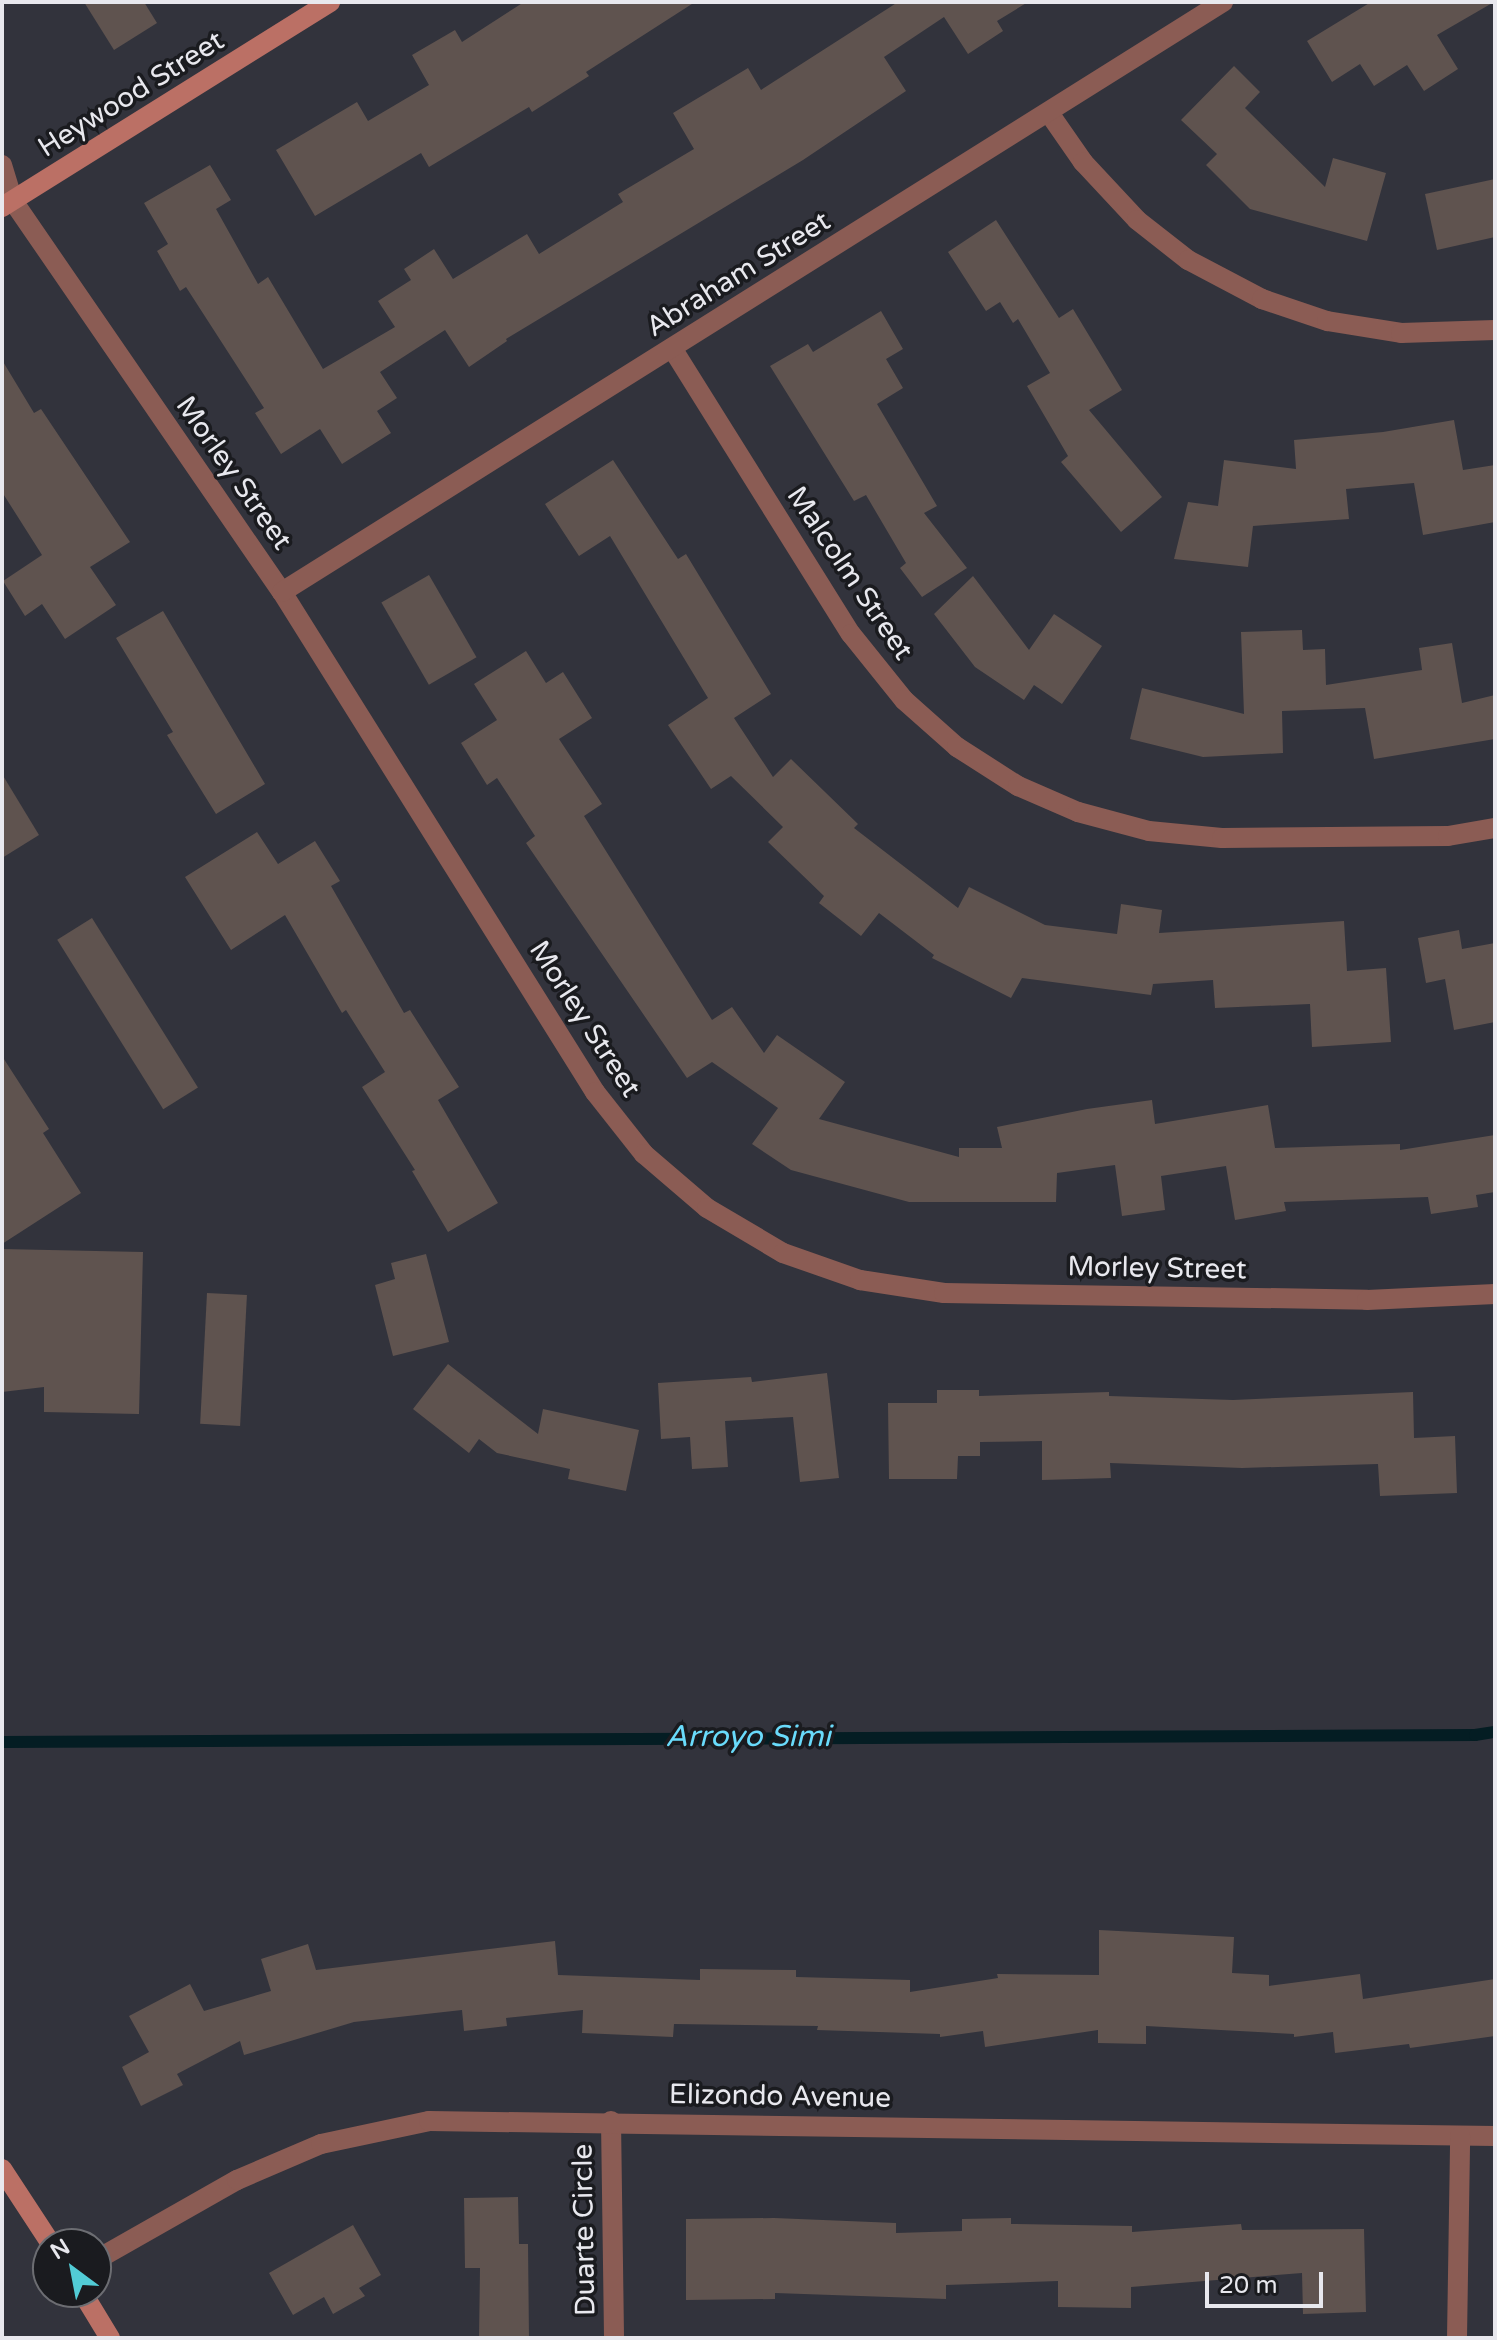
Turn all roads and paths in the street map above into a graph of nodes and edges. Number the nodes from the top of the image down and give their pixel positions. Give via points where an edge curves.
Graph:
1 (330, 2) edge
2 (1223, 2) edge
3 (1049, 113) junction
4 (2, 165) edge
5 (7, 204) edge
6 (1495, 330) edge
7 (672, 348) junction
8 (282, 592) junction
9 (1495, 828) edge
10 (1495, 1294) edge
11 (611, 2121) junction
12 (1460, 2136) junction
13 (1495, 2136) edge
14 (2, 2169) edge
15 (41, 2228) edge
16 (112, 2251) edge
17 (92, 2308) edge
18 (110, 2338) edge
19 (614, 2338) edge
20 (1457, 2338) edge

1 - 5 street, Heywood Street
2 - 3 street, Abraham Street
3 - 6 street via 1083,162 1137,220 1188,260 1262,299 1327,321 1401,333
3 - 7 street, Abraham Street
4 - 5 street, Morley Street
5 - 8 street, Morley Street
7 - 8 street, Abraham Street
7 - 9 street, Malcolm Street via 851,634 904,700 957,747 1018,786 1078,812 1149,831 1222,838 1448,836
8 - 10 street, Morley Street via 595,1092 644,1154 707,1208 770,1246 860,1280 944,1293 1367,1300
11 - 12 street, Elizondo Avenue
11 - 16 street, Elizondo Avenue via 429,2121 321,2144 237,2180
11 - 19 street, Duarte Circle
12 - 13 street, Elizondo Avenue
12 - 20 street
14 - 15 street
17 - 18 street

